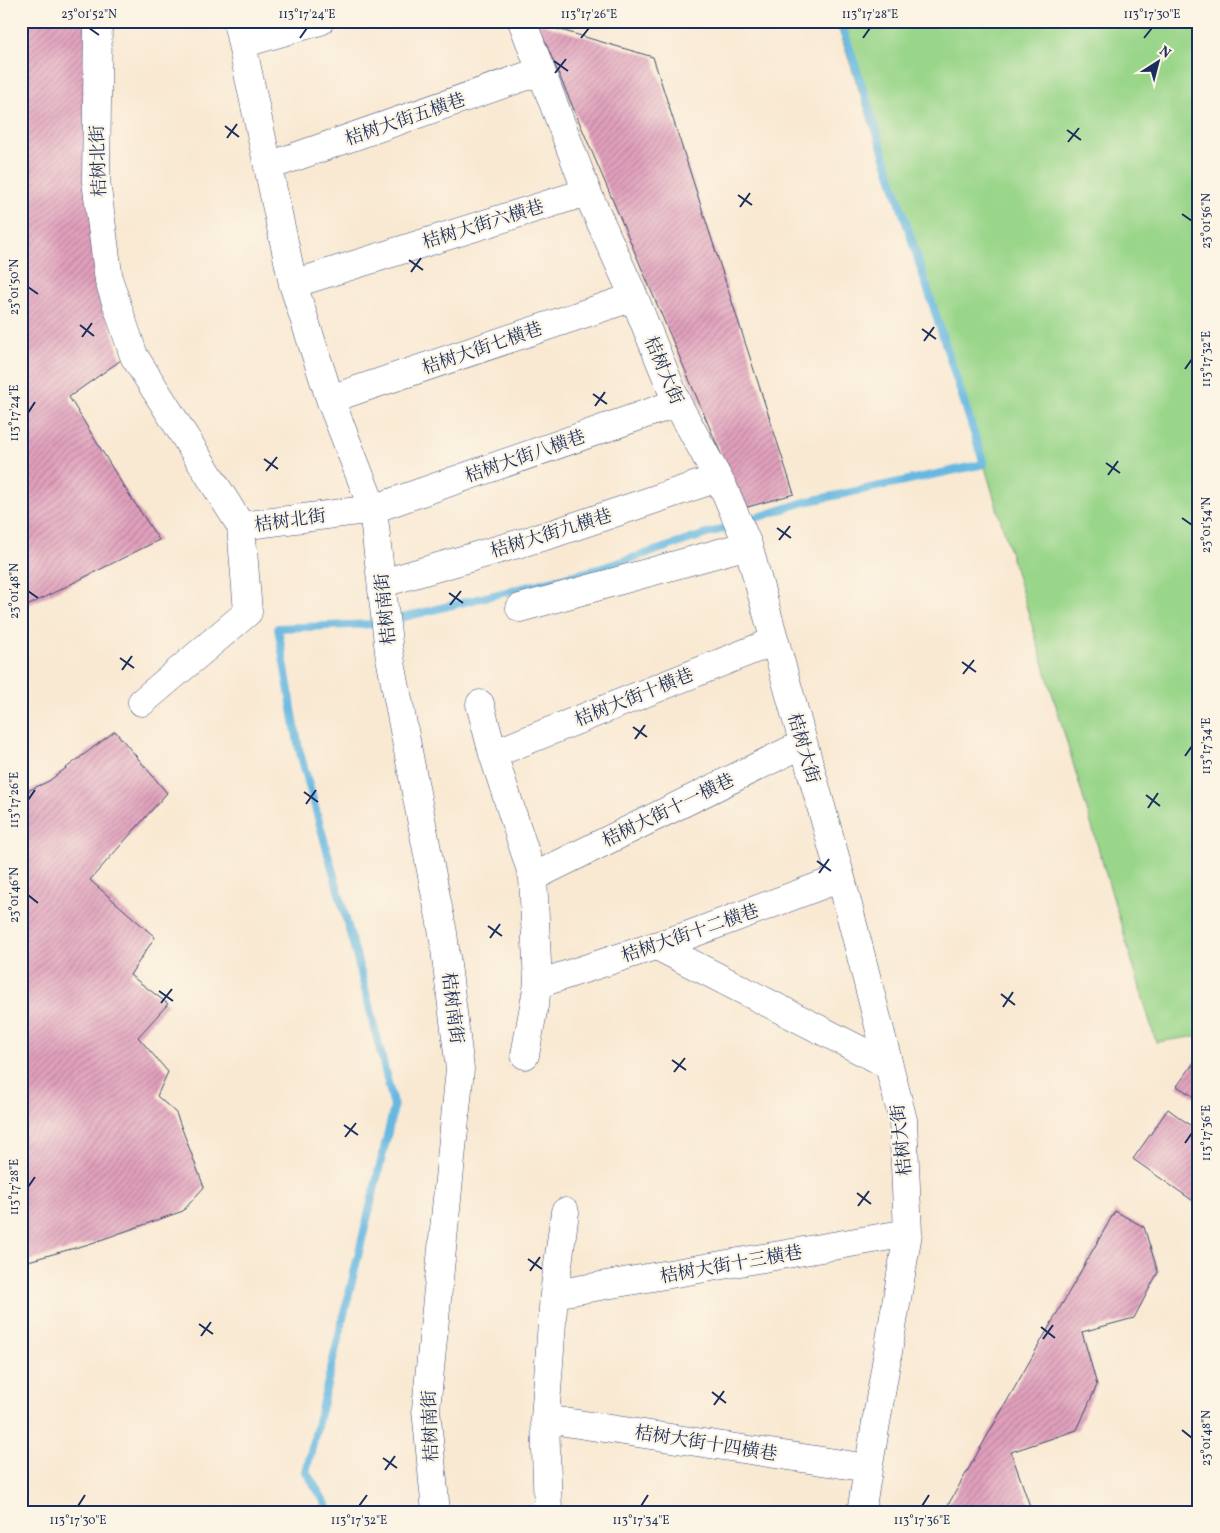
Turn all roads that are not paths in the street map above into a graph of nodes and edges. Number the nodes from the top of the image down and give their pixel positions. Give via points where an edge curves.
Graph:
1 (320, 21) edge
2 (522, 21) edge
3 (105, 24) edge
4 (240, 32) edge
5 (542, 71) junction
6 (269, 166) junction
7 (587, 192) junction
8 (293, 284) junction
9 (634, 297) junction
10 (330, 399) junction
11 (677, 403) junction
12 (721, 484) junction
13 (373, 508) junction
14 (241, 526) junction
15 (748, 545) junction
16 (383, 588) junction
17 (520, 608) dead end
18 (775, 641) junction
19 (142, 702) dead end
20 (480, 704) dead end
21 (803, 744) junction
22 (493, 754) junction
23 (532, 877) junction
24 (841, 878) junction
25 (657, 946) junction
26 (538, 984) junction
27 (525, 1055) dead end
28 (889, 1065) junction
29 (566, 1212) dead end
30 (908, 1233) junction
31 (554, 1294) junction
32 (545, 1419) junction
33 (868, 1468) junction
34 (436, 1512) edge
35 (548, 1512) edge
36 (861, 1512) edge

1 - 4 street
2 - 5 street, 桔树大街
3 - 14 street, 桔树北街 via 96,181 109,280 134,356
4 - 6 street
5 - 6 street, 桔树大街五横巷
5 - 7 street, 桔树大街
6 - 8 street
7 - 8 street, 桔树大街六横巷
7 - 9 street, 桔树大街
8 - 10 street
9 - 10 street, 桔树大街七横巷
9 - 11 street, 桔树大街
10 - 13 street
11 - 12 street, 桔树大街
11 - 13 street, 桔树大街八横巷
12 - 15 street, 桔树大街
12 - 16 street, 桔树大街九横巷
13 - 14 street, 桔树北街
13 - 16 street, 桔树南街
14 - 19 street via 248,612
15 - 17 street
15 - 18 street, 桔树大街
16 - 34 street, 桔树南街 via 389,652 443,933 460,1069 426,1409
18 - 21 street, 桔树大街
18 - 22 street, 桔树大街十横巷
20 - 22 street
21 - 23 street, 桔树大街十一横巷
21 - 24 street, 桔树大街
22 - 23 street
23 - 26 street
24 - 25 street, 桔树大街十二横巷
24 - 28 street, 桔树大街
25 - 26 street, 桔树大街十二横巷
25 - 28 street
26 - 27 street
28 - 30 street, 桔树大街 via 903,1120
29 - 31 street
30 - 31 street, 桔树大街十三横巷
30 - 33 street, 桔树大街
31 - 32 street
32 - 33 street, 桔树大街十四横巷
32 - 35 street
33 - 36 street, 桔树大街

